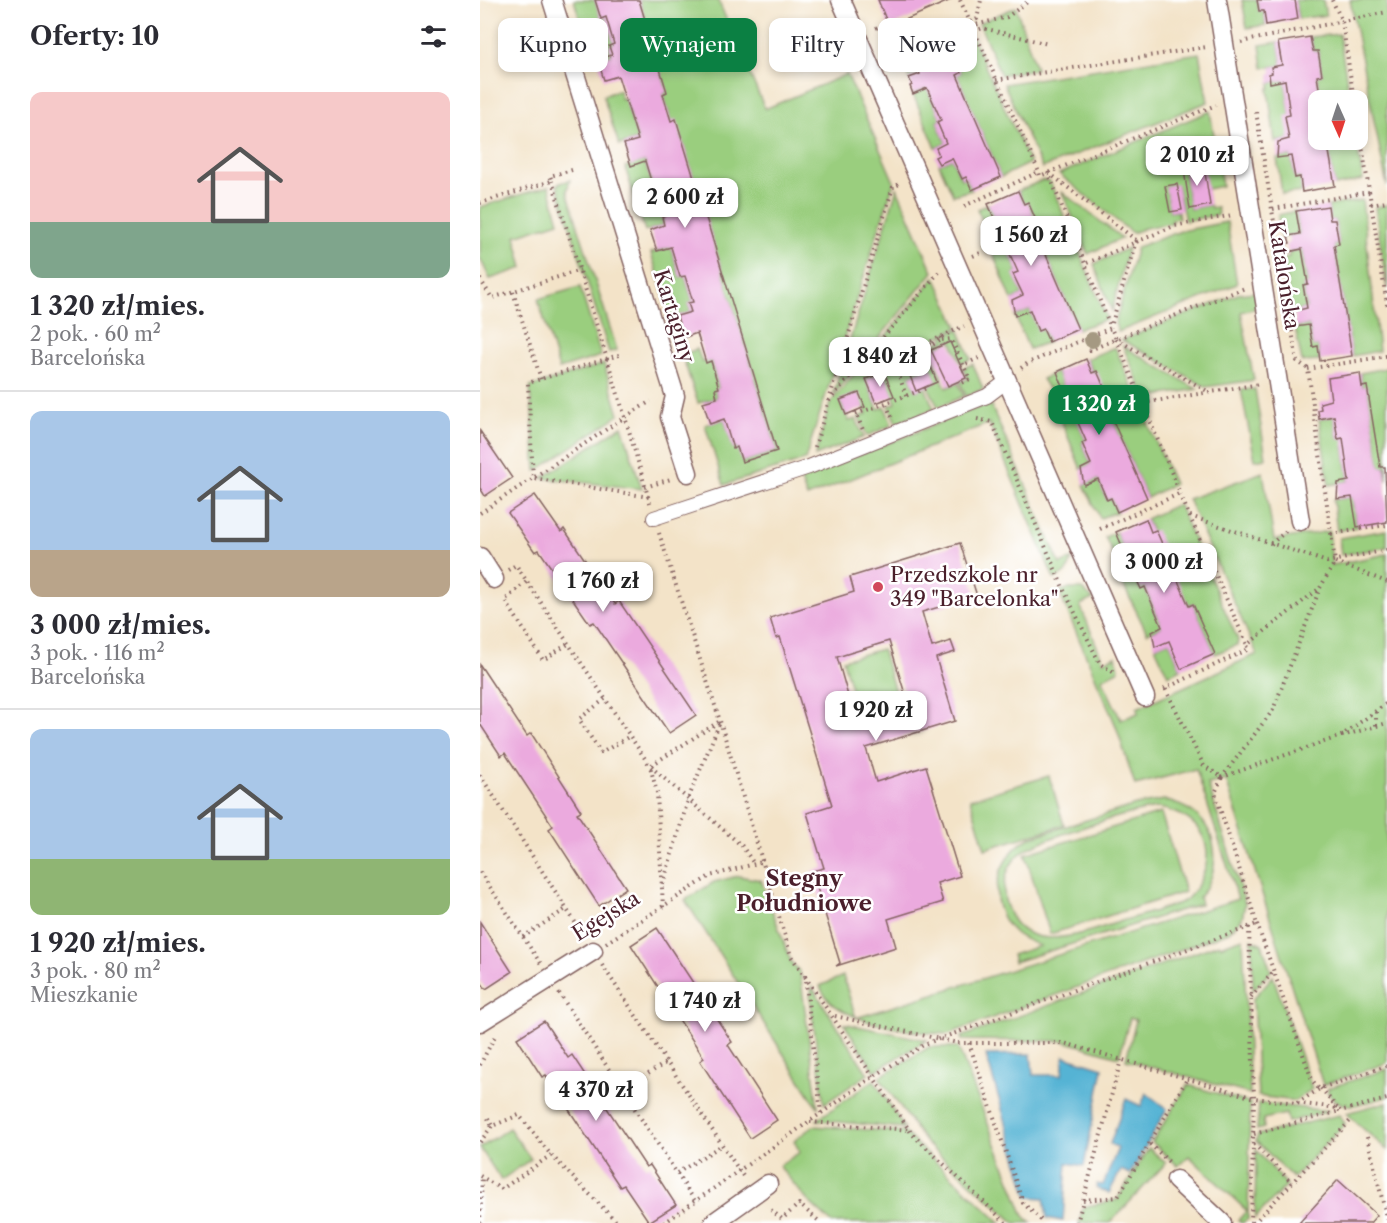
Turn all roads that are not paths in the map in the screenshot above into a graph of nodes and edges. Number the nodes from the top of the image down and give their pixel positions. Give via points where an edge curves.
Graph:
1 (552, 0) edge
2 (841, 0) edge
3 (1217, 0) edge
4 (1007, 381) junction
5 (688, 473) dead end
6 (654, 518) road end
7 (1300, 521) dead end
8 (480, 557) edge
9 (494, 579) dead end
10 (1145, 697) dead end
11 (593, 951) road end
12 (480, 1022) edge
13 (1176, 1180) road end
14 (768, 1184) dead end
15 (713, 1223) edge
16 (1222, 1223) edge

1 - 5 street, Kartaginy via 675,396 670,417
2 - 4 street
3 - 7 street, Katalońska
4 - 6 street via 987,396 809,468
4 - 10 street
8 - 9 street
11 - 12 street, Egejska
13 - 16 street
14 - 15 street

